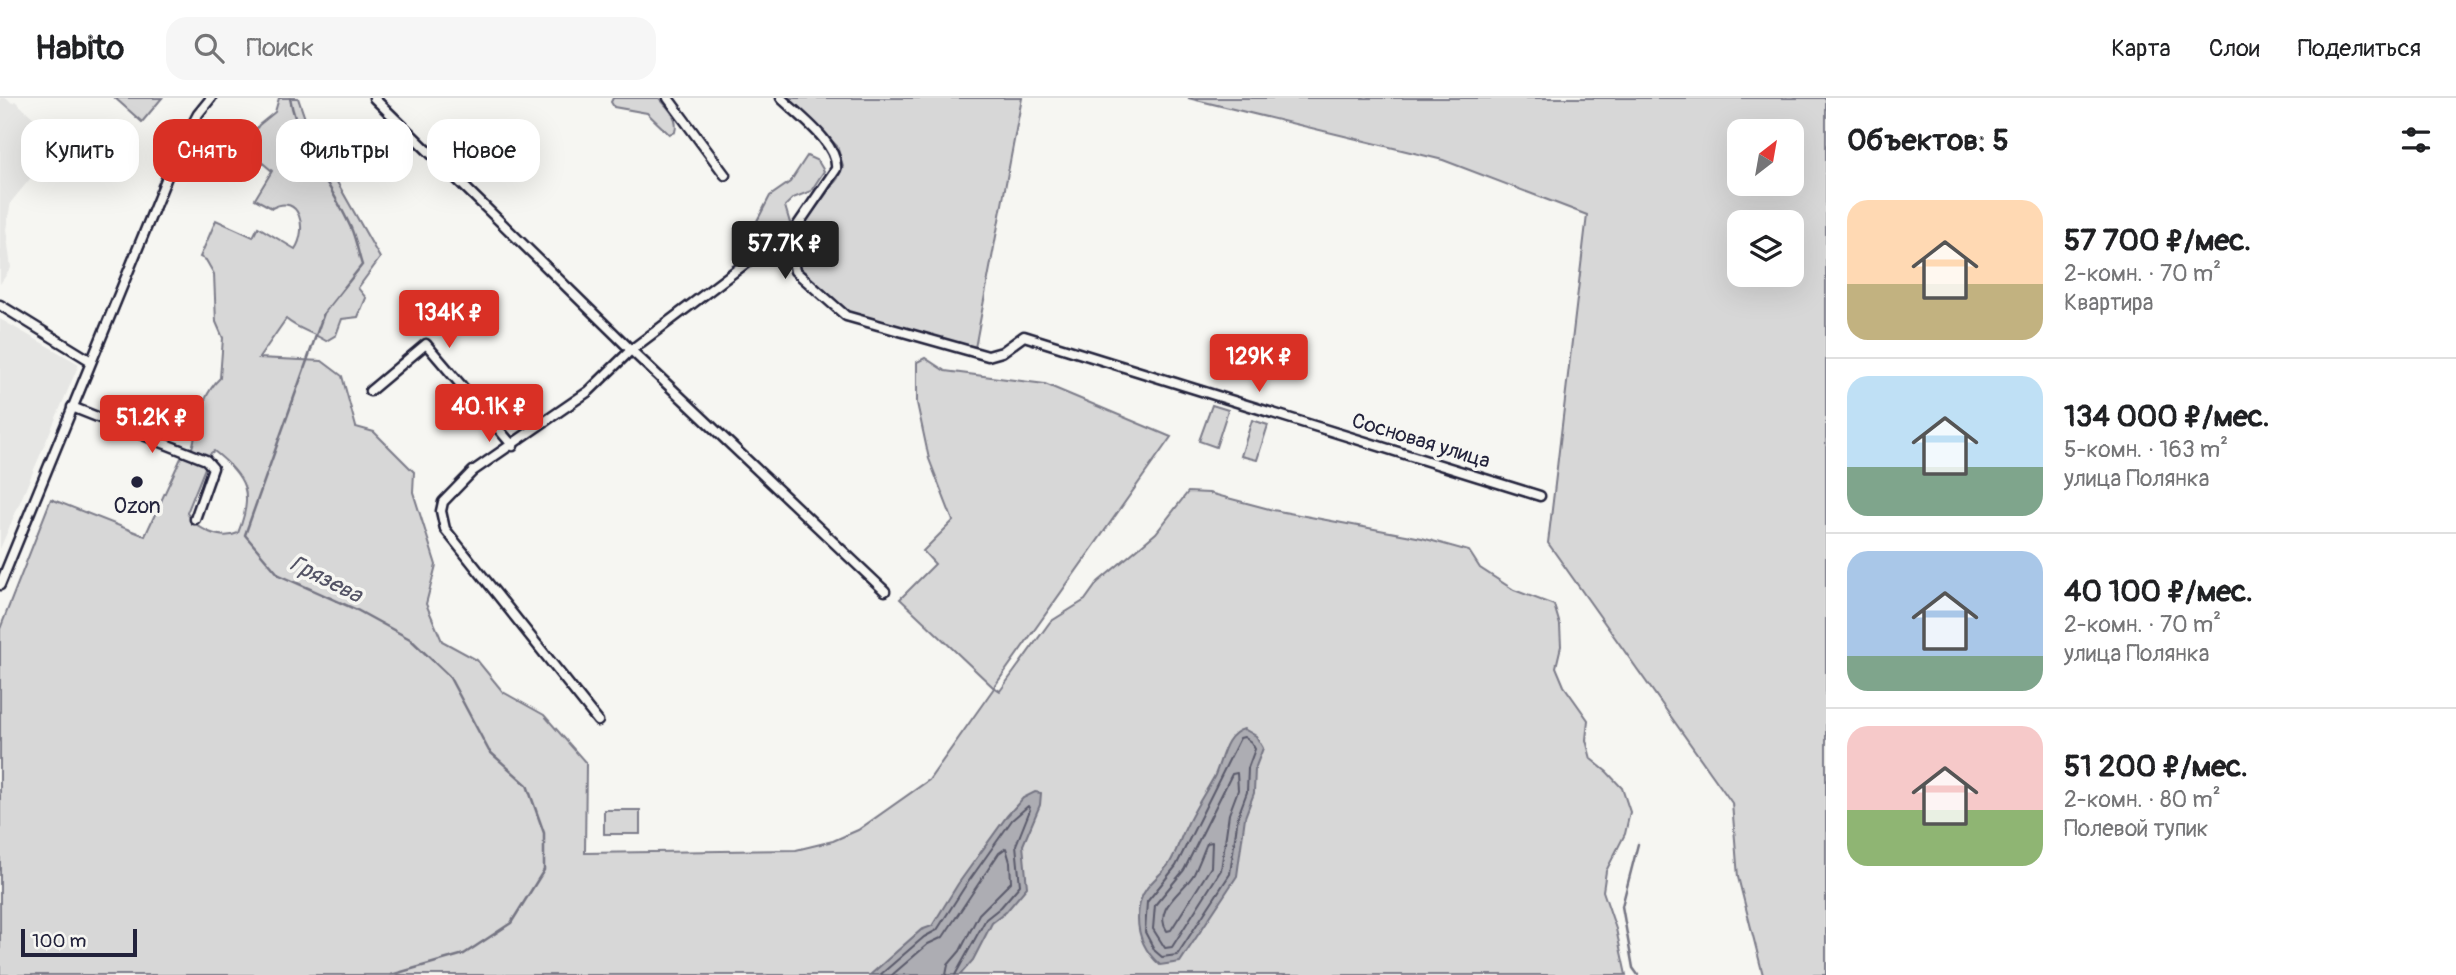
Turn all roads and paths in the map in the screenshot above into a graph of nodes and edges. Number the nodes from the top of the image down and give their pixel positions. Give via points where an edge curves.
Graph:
1 (211, 98) edge
2 (374, 98) edge
3 (668, 98) edge
4 (781, 98) edge
5 (725, 175) dead end
6 (790, 246) junction
7 (0, 305) edge
8 (631, 350) junction
9 (91, 361) junction
10 (370, 391) dead end
11 (72, 407) junction
12 (513, 446) junction
13 (1540, 495) dead end
14 (195, 519) dead end
15 (0, 585) edge
16 (886, 591) dead end
17 (598, 721) dead end

1 - 9 street via 176,155
2 - 8 street
3 - 5 street
4 - 6 street via 831,146 837,160 836,169 793,232
6 - 8 street via 750,260
6 - 13 street, Сосновая улица via 795,271 846,316 988,356 1024,337
7 - 9 street
8 - 12 street via 589,391
8 - 16 street
9 - 11 street
10 - 12 street via 426,344
11 - 14 street via 206,460 213,468
11 - 15 street
12 - 17 street via 473,471 443,502 444,529

